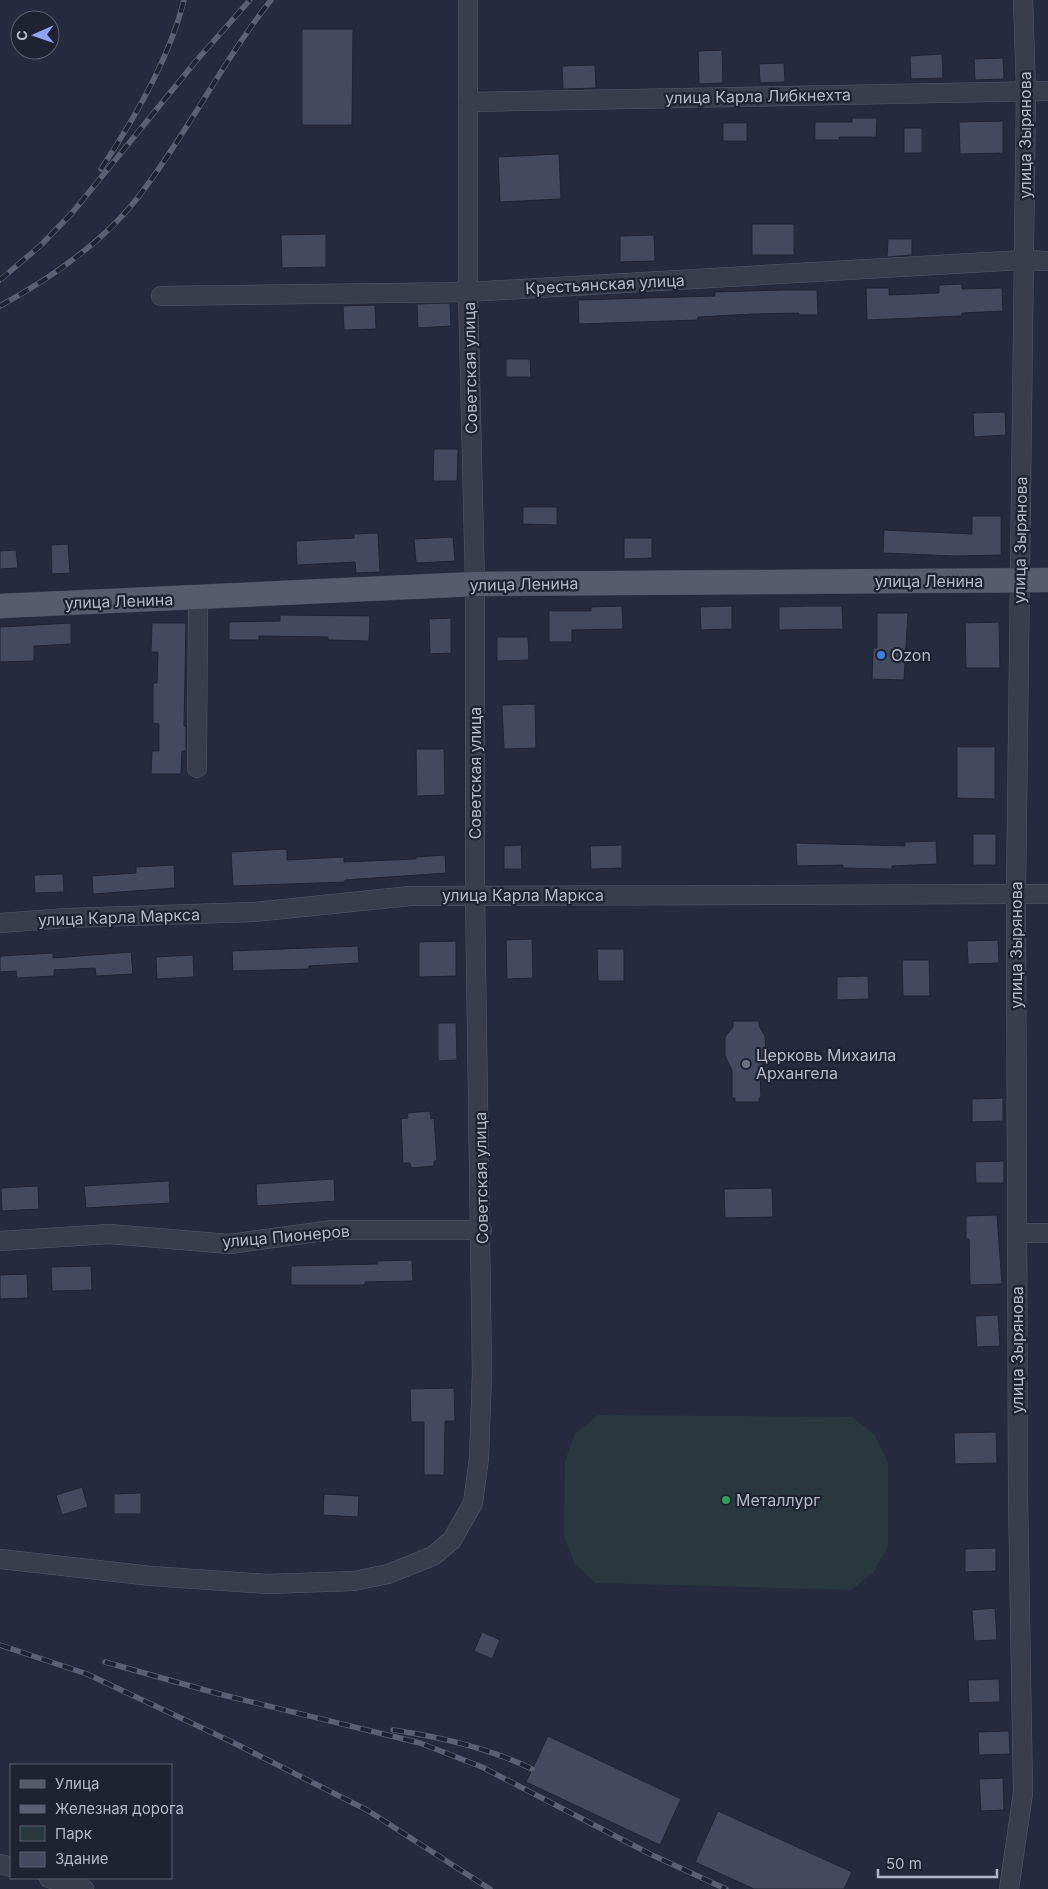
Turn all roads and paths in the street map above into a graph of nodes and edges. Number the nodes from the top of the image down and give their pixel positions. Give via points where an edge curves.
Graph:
1 (468, 0) edge
2 (1023, 0) edge
3 (1026, 90) junction
4 (1048, 91) edge
5 (468, 102) junction
6 (1024, 260) junction
7 (1048, 261) edge
8 (468, 292) junction
9 (161, 296) dead end
10 (1019, 580) junction
11 (1048, 580) edge
12 (475, 584) junction
13 (198, 597) junction
14 (0, 606) edge
15 (197, 768) dead end
16 (1016, 894) junction
17 (1048, 894) edge
18 (475, 896) junction
19 (0, 923) edge
20 (482, 1230) junction
21 (1017, 1233) junction
22 (1048, 1233) edge
23 (0, 1241) edge
24 (0, 1560) edge
25 (52, 1879) edge
26 (84, 1889) edge
27 (1009, 1889) edge

1 - 5 street, Советская улица
2 - 3 street, улица Зырянова
3 - 4 street, улица Карла Либкнехта
3 - 5 street, улица Карла Либкнехта
3 - 6 street, улица Зырянова
5 - 8 street, Советская улица
6 - 7 street, Крестьянская улица
6 - 8 street, Крестьянская улица
6 - 10 street, улица Зырянова
8 - 9 street, Крестьянская улица
8 - 12 street, Советская улица
10 - 11 main road, улица Ленина
10 - 12 main road, улица Ленина
10 - 16 street, улица Зырянова
12 - 13 main road, улица Ленина
12 - 18 street, Советская улица
13 - 14 main road, улица Ленина
13 - 15 street
16 - 17 street, улица Карла Маркса
16 - 18 street, улица Карла Маркса
16 - 21 street, улица Зырянова
18 - 19 street, улица Карла Маркса via 410,896 254,912
18 - 20 street, Советская улица
20 - 23 street, улица Пионеров via 332,1230 230,1244 109,1234
20 - 24 street, Советская улица via 482,1373 473,1503 452,1540 433,1556 388,1574 354,1581 268,1584
21 - 22 street
21 - 27 street, улица Зырянова via 1023,1794
25 - 26 street

